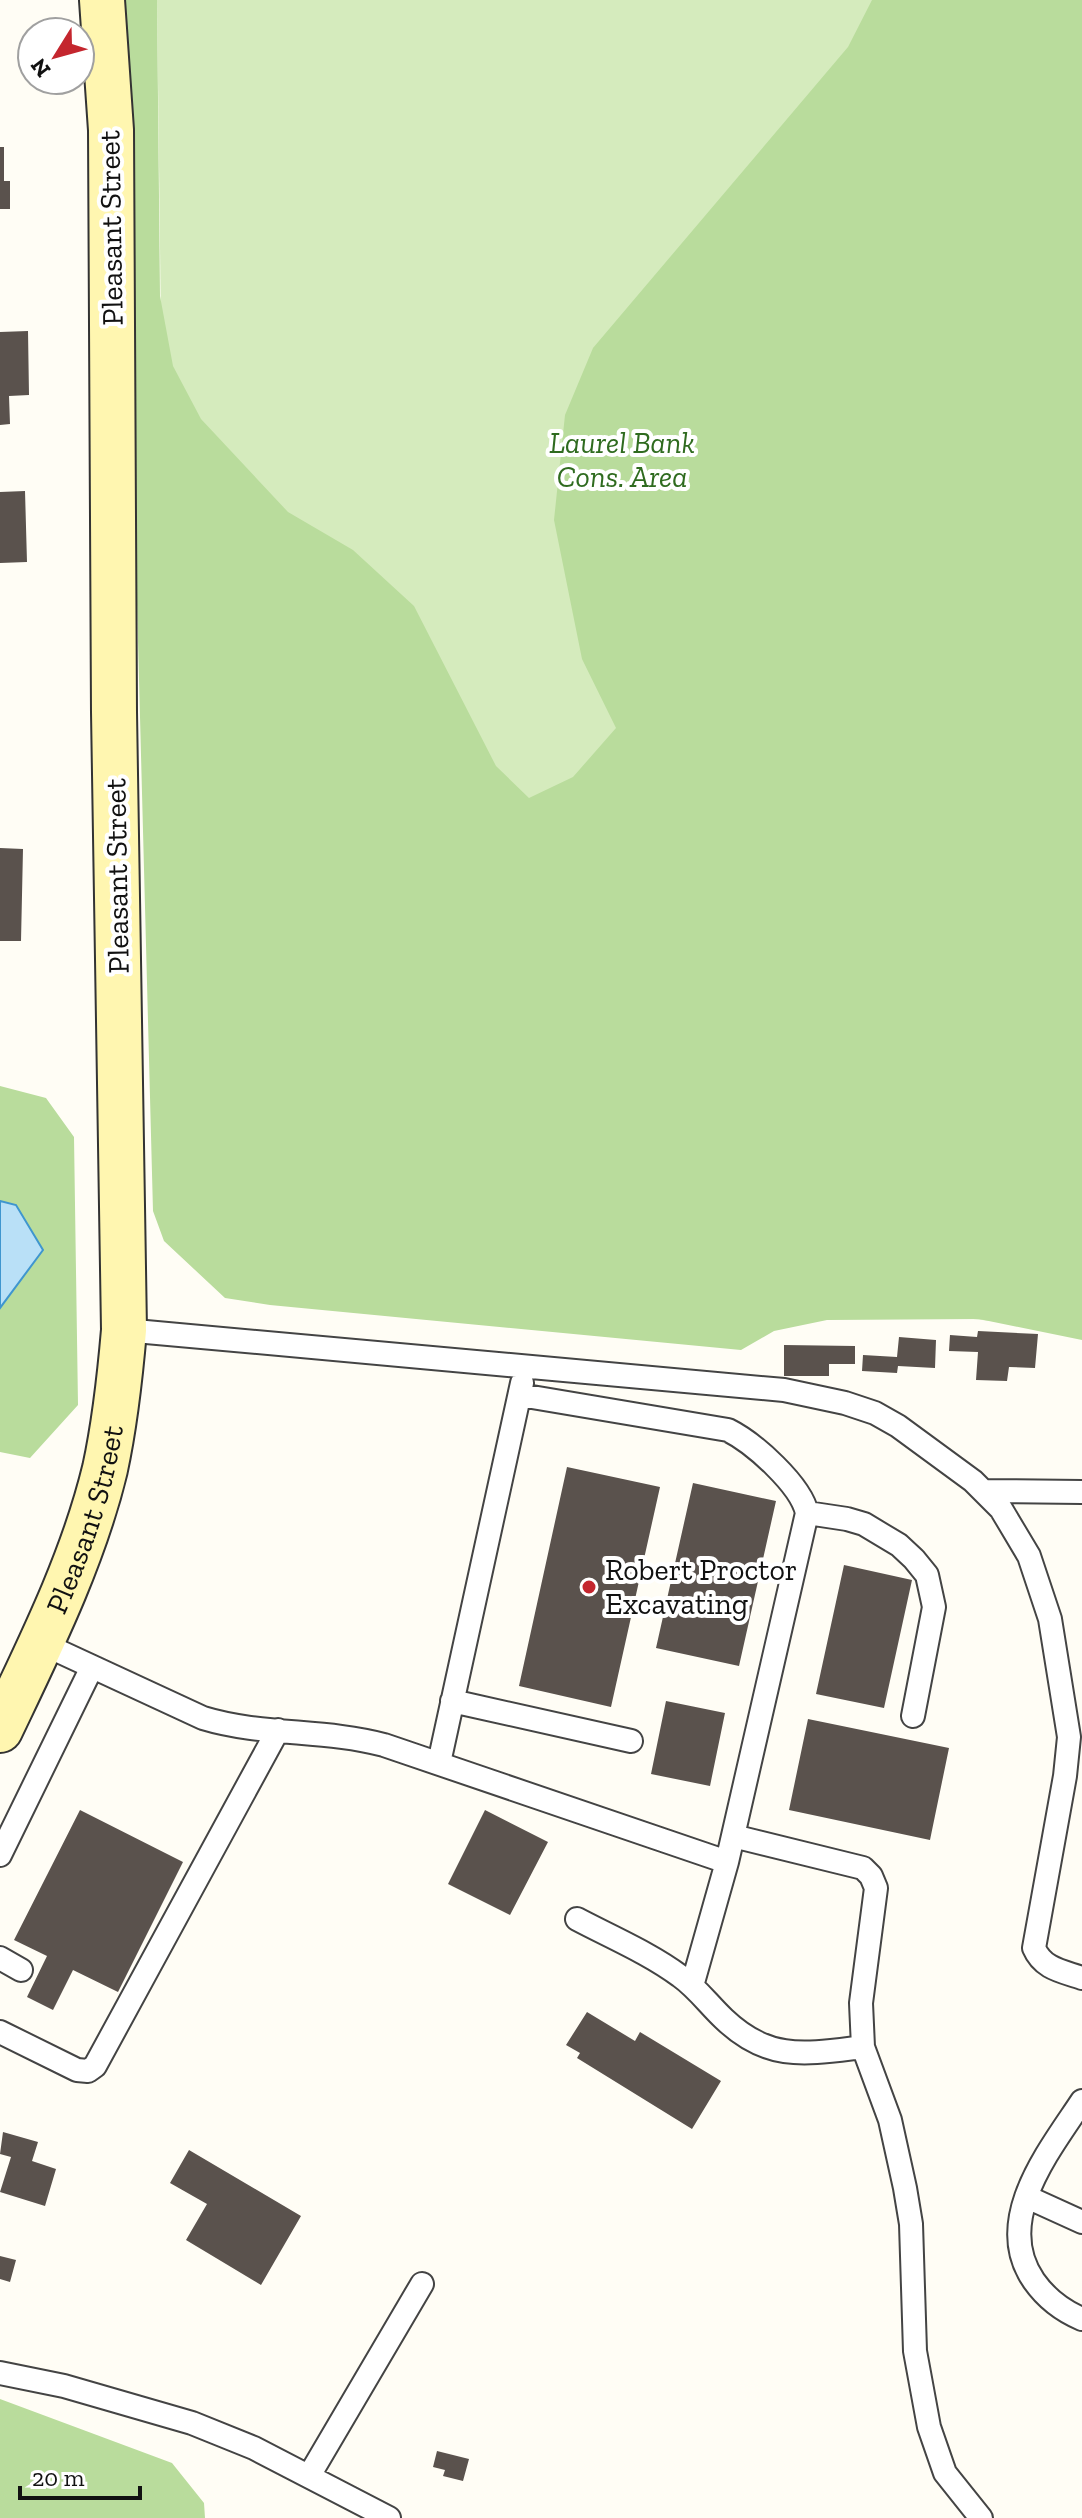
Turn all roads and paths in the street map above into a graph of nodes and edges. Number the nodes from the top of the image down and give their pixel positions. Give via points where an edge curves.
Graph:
1 (102, 0) edge
2 (124, 1330) junction
3 (526, 1366) junction
4 (520, 1395) junction
5 (983, 1491) junction
6 (1082, 1492) edge
7 (807, 1513) junction
8 (41, 1643) junction
9 (92, 1667) junction
10 (452, 1701) junction
11 (913, 1716) dead end
12 (0, 1730) edge
13 (278, 1730) junction
14 (1076, 1738) edge
15 (631, 1741) dead end
16 (439, 1763) junction
17 (733, 1836) junction
18 (0, 1855) edge
19 (727, 1862) junction
20 (577, 1919) dead end
21 (0, 1958) edge
22 (21, 1970) dead end
23 (1082, 1978) edge
24 (692, 1986) junction
25 (0, 2032) edge
26 (863, 2047) junction
27 (1082, 2101) edge
28 (1027, 2197) junction
29 (1082, 2222) edge
30 (422, 2284) dead end
31 (1082, 2319) edge
32 (0, 2373) edge
33 (309, 2476) junction
34 (389, 2518) edge
35 (981, 2518) edge

1 - 2 street, Pleasant Street via 111,130
2 - 3 lane
2 - 8 street, Pleasant Street via 104,1471 77,1557
3 - 4 lane
3 - 5 lane via 784,1390 845,1403 898,1426
4 - 7 lane via 728,1430 755,1447 800,1494
4 - 10 lane
5 - 6 lane
5 - 14 lane via 1001,1509 1039,1581
7 - 11 lane via 864,1524 899,1545 927,1575 934,1607
7 - 17 lane
8 - 9 lane
8 - 12 street, Pleasant Street
9 - 13 lane via 203,1718 227,1726
9 - 18 lane
10 - 15 lane
10 - 16 lane
13 - 16 lane via 353,1737
13 - 25 lane via 95,2066 77,2070
14 - 23 lane via 1034,1948 1048,1967
16 - 19 lane
17 - 19 lane
17 - 26 lane via 863,1868 871,1876 876,1888 861,2003
19 - 24 lane
20 - 24 lane via 664,1965
21 - 22 lane
24 - 26 lane via 739,2032 769,2049 807,2054
26 - 35 lane via 890,2120 905,2188 915,2351 929,2427 945,2473
27 - 28 lane via 1045,2157
28 - 29 lane
28 - 31 lane via 1019,2223 1021,2258 1049,2298
30 - 33 lane
32 - 33 lane via 192,2423
33 - 34 lane

